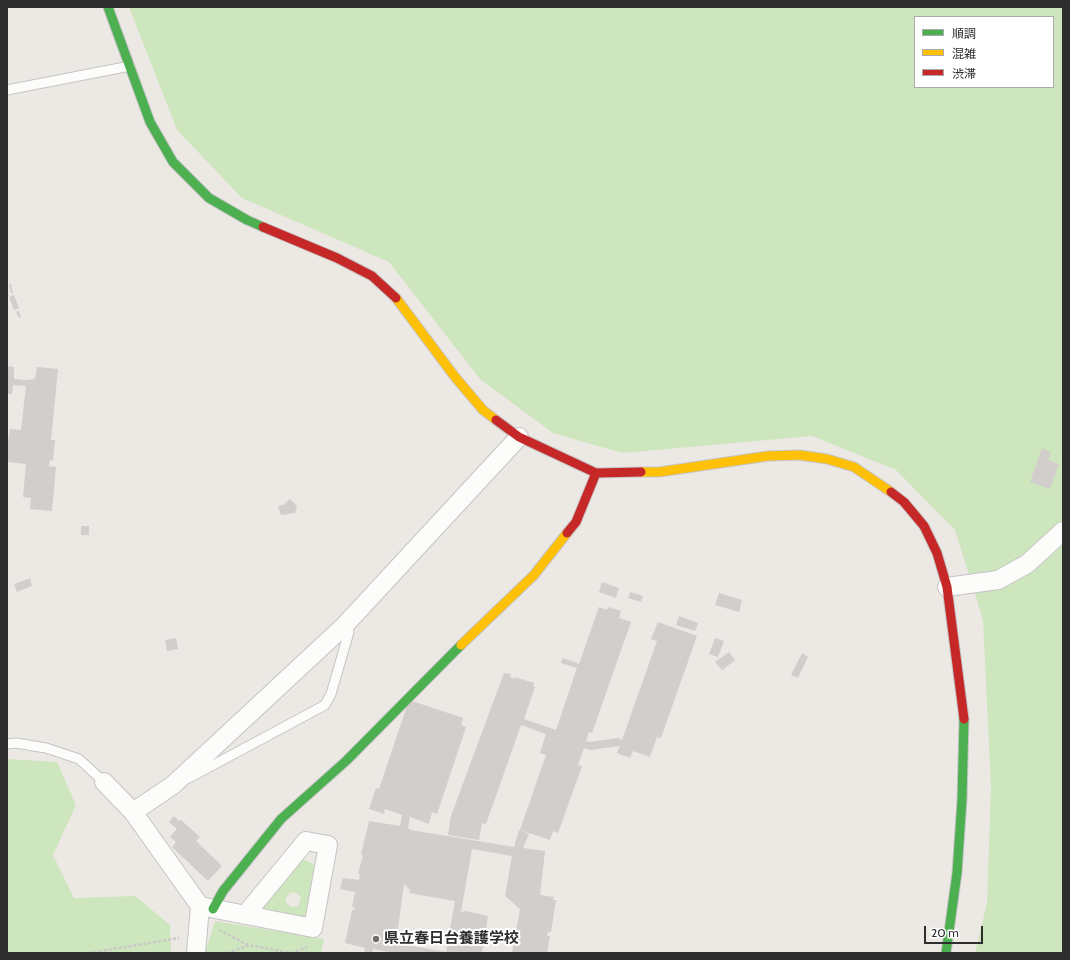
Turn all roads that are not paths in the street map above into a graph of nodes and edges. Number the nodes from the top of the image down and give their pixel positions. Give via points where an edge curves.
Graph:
1 (108, 7) edge
2 (130, 66) junction
3 (7, 90) edge
4 (519, 437) junction
5 (596, 473) junction
6 (1063, 531) edge
7 (947, 588) junction
8 (344, 626) junction
9 (7, 744) edge
10 (104, 782) joint
11 (162, 793) junction
12 (133, 812) junction
13 (245, 915) junction
14 (202, 917) junction
15 (196, 953) edge
16 (946, 953) edge

1 - 2 street
2 - 3 lane
2 - 4 street via 150,122 173,162 209,198 247,220 337,258 372,276 397,299 483,410
4 - 5 street
4 - 8 street
5 - 7 street via 659,472 768,456 799,455 827,459 854,467 904,502 924,526 937,554
5 - 14 street via 576,522 534,575 346,761 281,819
6 - 7 street via 1027,564 998,580
7 - 16 street via 964,716 958,866
8 - 11 street
8 - 11 lane via 349,632 331,694 324,705
9 - 10 lane via 46,748 79,760
10 - 12 street
11 - 12 street
12 - 14 street
13 - 13 street via 313,928 328,845 306,841
13 - 14 street
14 - 15 street

